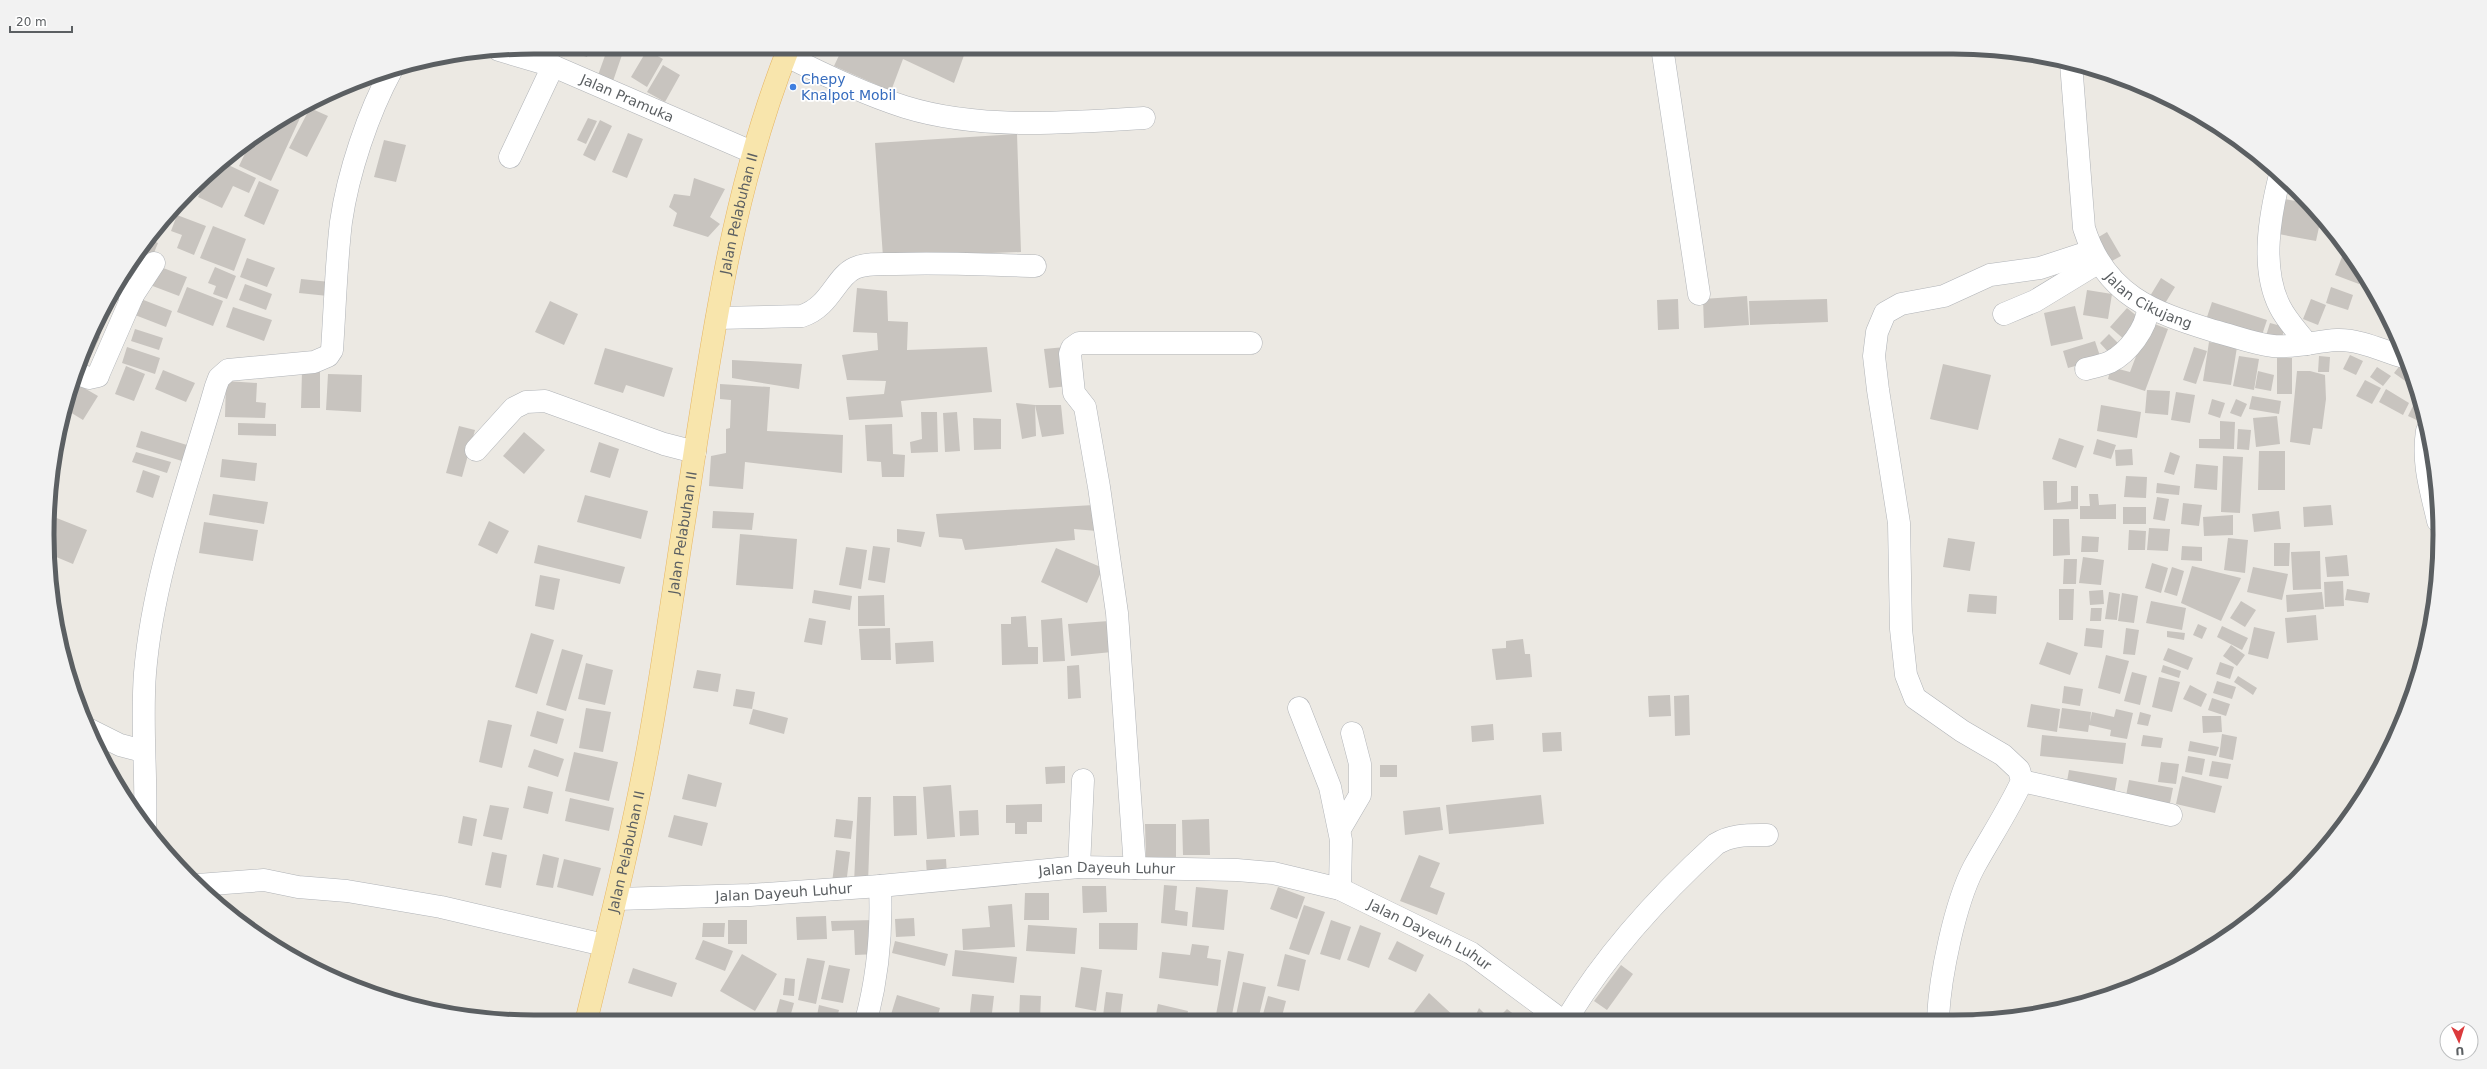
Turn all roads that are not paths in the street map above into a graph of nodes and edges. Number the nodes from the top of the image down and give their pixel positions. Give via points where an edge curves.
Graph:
1 (786, 54) edge
2 (793, 54) edge
3 (1663, 54) edge
4 (515, 55) edge
5 (553, 66) junction
6 (2072, 69) edge
7 (387, 78) edge
8 (1144, 118) dead end
9 (752, 152) junction
10 (510, 157) dead end
11 (2279, 182) edge
12 (2091, 246) junction
13 (154, 263) dead end
14 (1035, 266) dead end
15 (125, 290) edge
16 (1699, 294) dead end
17 (2148, 308) junction
18 (2004, 314) dead end
19 (718, 318) junction
20 (1251, 343) dead end
21 (2308, 344) junction
22 (2398, 355) edge
23 (2086, 369) dead end
24 (82, 375) edge
25 (476, 450) dead end
26 (695, 452) junction
27 (2426, 455) edge
28 (2432, 500) edge
29 (1299, 708) dead end
30 (1352, 733) dead end
31 (98, 734) edge
32 (143, 751) junction
33 (1083, 780) dead end
34 (2022, 782) junction
35 (145, 815) edge
36 (2171, 815) dead end
37 (1340, 829) junction
38 (1767, 835) dead end
39 (1079, 867) junction
40 (1135, 868) junction
41 (206, 884) edge
42 (880, 886) junction
43 (1340, 889) junction
44 (617, 898) junction
45 (604, 946) junction
46 (588, 1015) edge
47 (867, 1015) edge
48 (1555, 1015) edge
49 (1569, 1015) edge
50 (1938, 1015) edge

1 - 9 main road, Jalan Pelabuhan II
2 - 8 street via 862,91 892,102 961,118 1033,122
3 - 16 street
4 - 5 street, Jalan Pramuka
5 - 9 street, Jalan Pramuka
5 - 10 street
6 - 12 street, Jalan Cikujang
7 - 32 street via 354,166 341,221 332,350 328,356 314,362 228,370 218,378 157,597 145,672
9 - 19 main road, Jalan Pelabuhan II via 739,202
11 - 21 street via 2269,240 2269,266 2280,307
12 - 17 street, Jalan Cikujang via 2114,284
12 - 18 street via 2035,301
12 - 34 street via 2040,268 1990,276 1944,296 1901,304 1885,313 1877,332 1874,356 1899,523 1901,629 1906,675 1915,698 1962,731 2003,755 2019,770
13 - 15 street
14 - 19 street via 931,263 864,266 852,270 821,306 802,316
15 - 24 street via 98,376 89,378
17 - 21 street, Jalan Cikujang via 2250,341 2274,346
17 - 23 street via 2144,326 2136,339 2111,362
19 - 26 main road, Jalan Pelabuhan II
20 - 40 street via 1079,343 1072,348 1070,354 1074,393 1085,407 1117,613
21 - 22 street, Jalan Cikujang via 2336,340 2351,341
25 - 26 street via 514,408 526,402 545,401 664,444
26 - 44 main road, Jalan Pelabuhan II via 648,748
27 - 28 street
29 - 37 street via 1330,787
30 - 37 street via 1360,764 1360,795
31 - 32 street via 120,745
32 - 35 street
33 - 39 street
34 - 36 street
34 - 50 street via 2007,813 1973,868 1952,927
37 - 43 street
38 - 49 street via 1733,836 1712,847 1639,923 1588,984
39 - 40 street, Jalan Dayeuh Luhur
39 - 42 street, Jalan Dayeuh Luhur
40 - 43 street, Jalan Dayeuh Luhur via 1273,873
41 - 45 street via 264,880 298,887 347,891 440,907
42 - 44 street, Jalan Dayeuh Luhur via 750,895
42 - 47 street via 881,934
43 - 48 street, Jalan Dayeuh Luhur via 1471,952
44 - 45 main road, Jalan Pelabuhan II
45 - 46 main road, Jalan Pelabuhan II

